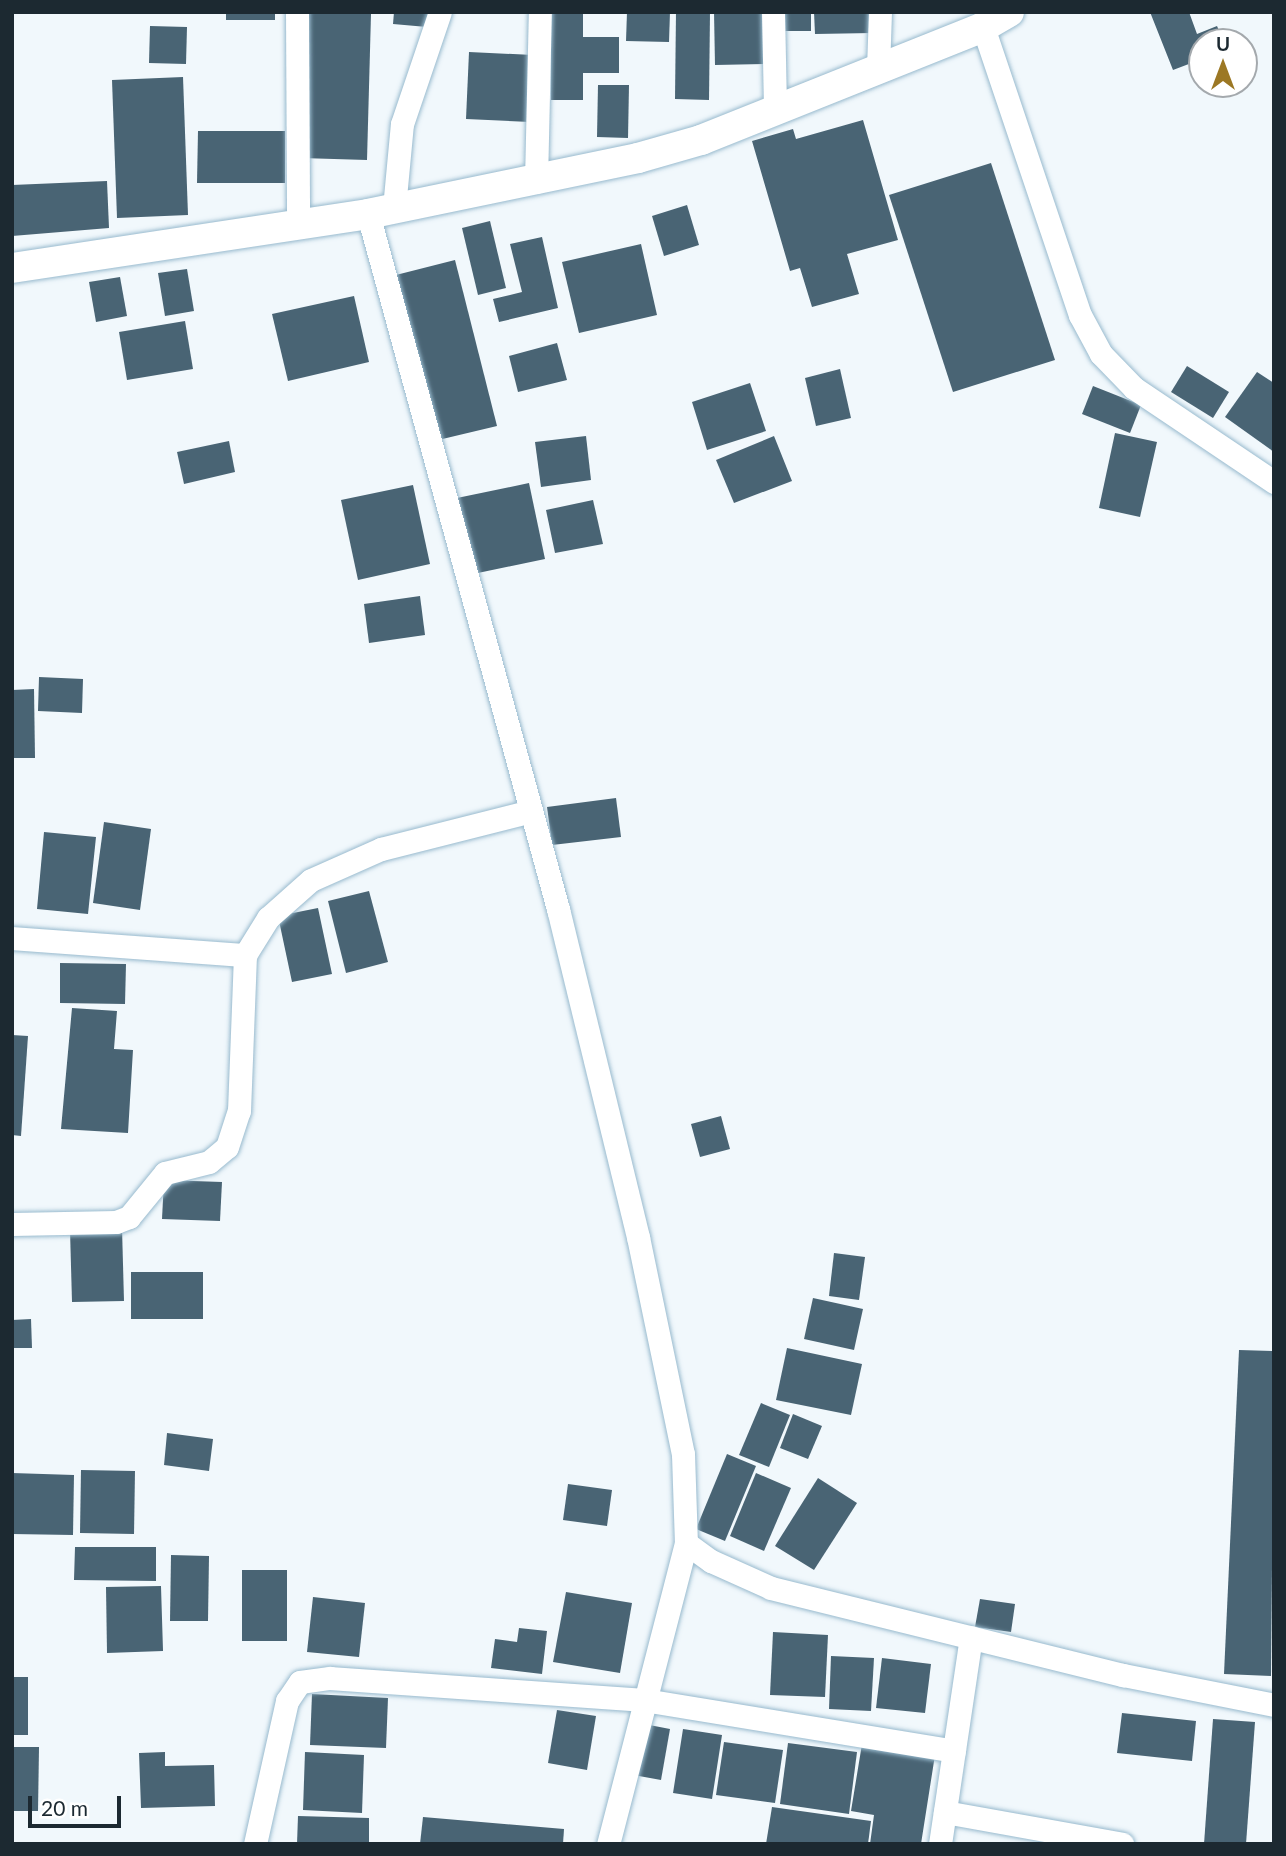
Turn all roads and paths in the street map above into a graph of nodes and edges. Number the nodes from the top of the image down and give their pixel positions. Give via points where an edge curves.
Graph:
1 (298, 12) edge
2 (440, 12) edge
3 (540, 12) edge
4 (773, 12) edge
5 (880, 12) edge
6 (1009, 12) edge
7 (983, 27) junction
8 (878, 69) junction
9 (775, 110) junction
10 (536, 182) junction
11 (381, 211) junction
12 (298, 225) junction
13 (12, 268) edge
14 (1274, 482) edge
15 (531, 811) junction
16 (12, 938) edge
17 (245, 955) junction
18 (12, 1224) edge
19 (686, 1543) junction
20 (971, 1637) junction
21 (644, 1700) junction
22 (1274, 1705) edge
23 (954, 1751) junction
24 (945, 1812) junction
25 (255, 1844) edge
26 (608, 1844) edge
27 (940, 1844) edge
28 (1122, 1844) edge

1 - 12 street
2 - 11 street via 402,124
3 - 10 street
4 - 9 street
5 - 8 street
6 - 7 street
7 - 8 street
7 - 14 street via 1080,316 1101,354 1134,388
8 - 9 street
9 - 10 street via 701,140
10 - 11 street
11 - 12 street
11 - 15 street
12 - 13 street
15 - 17 street via 381,849 311,880 268,918
15 - 19 street via 638,1237 673,1399 683,1454
16 - 17 street
17 - 18 street via 239,1111 227,1147 209,1162 165,1173 129,1217 116,1222
19 - 20 street via 711,1561 771,1588
19 - 21 street
20 - 22 street via 1123,1675
20 - 23 street
21 - 23 street
21 - 25 street via 330,1678 300,1682 287,1701
21 - 26 street
23 - 24 street
24 - 27 street
24 - 28 street

